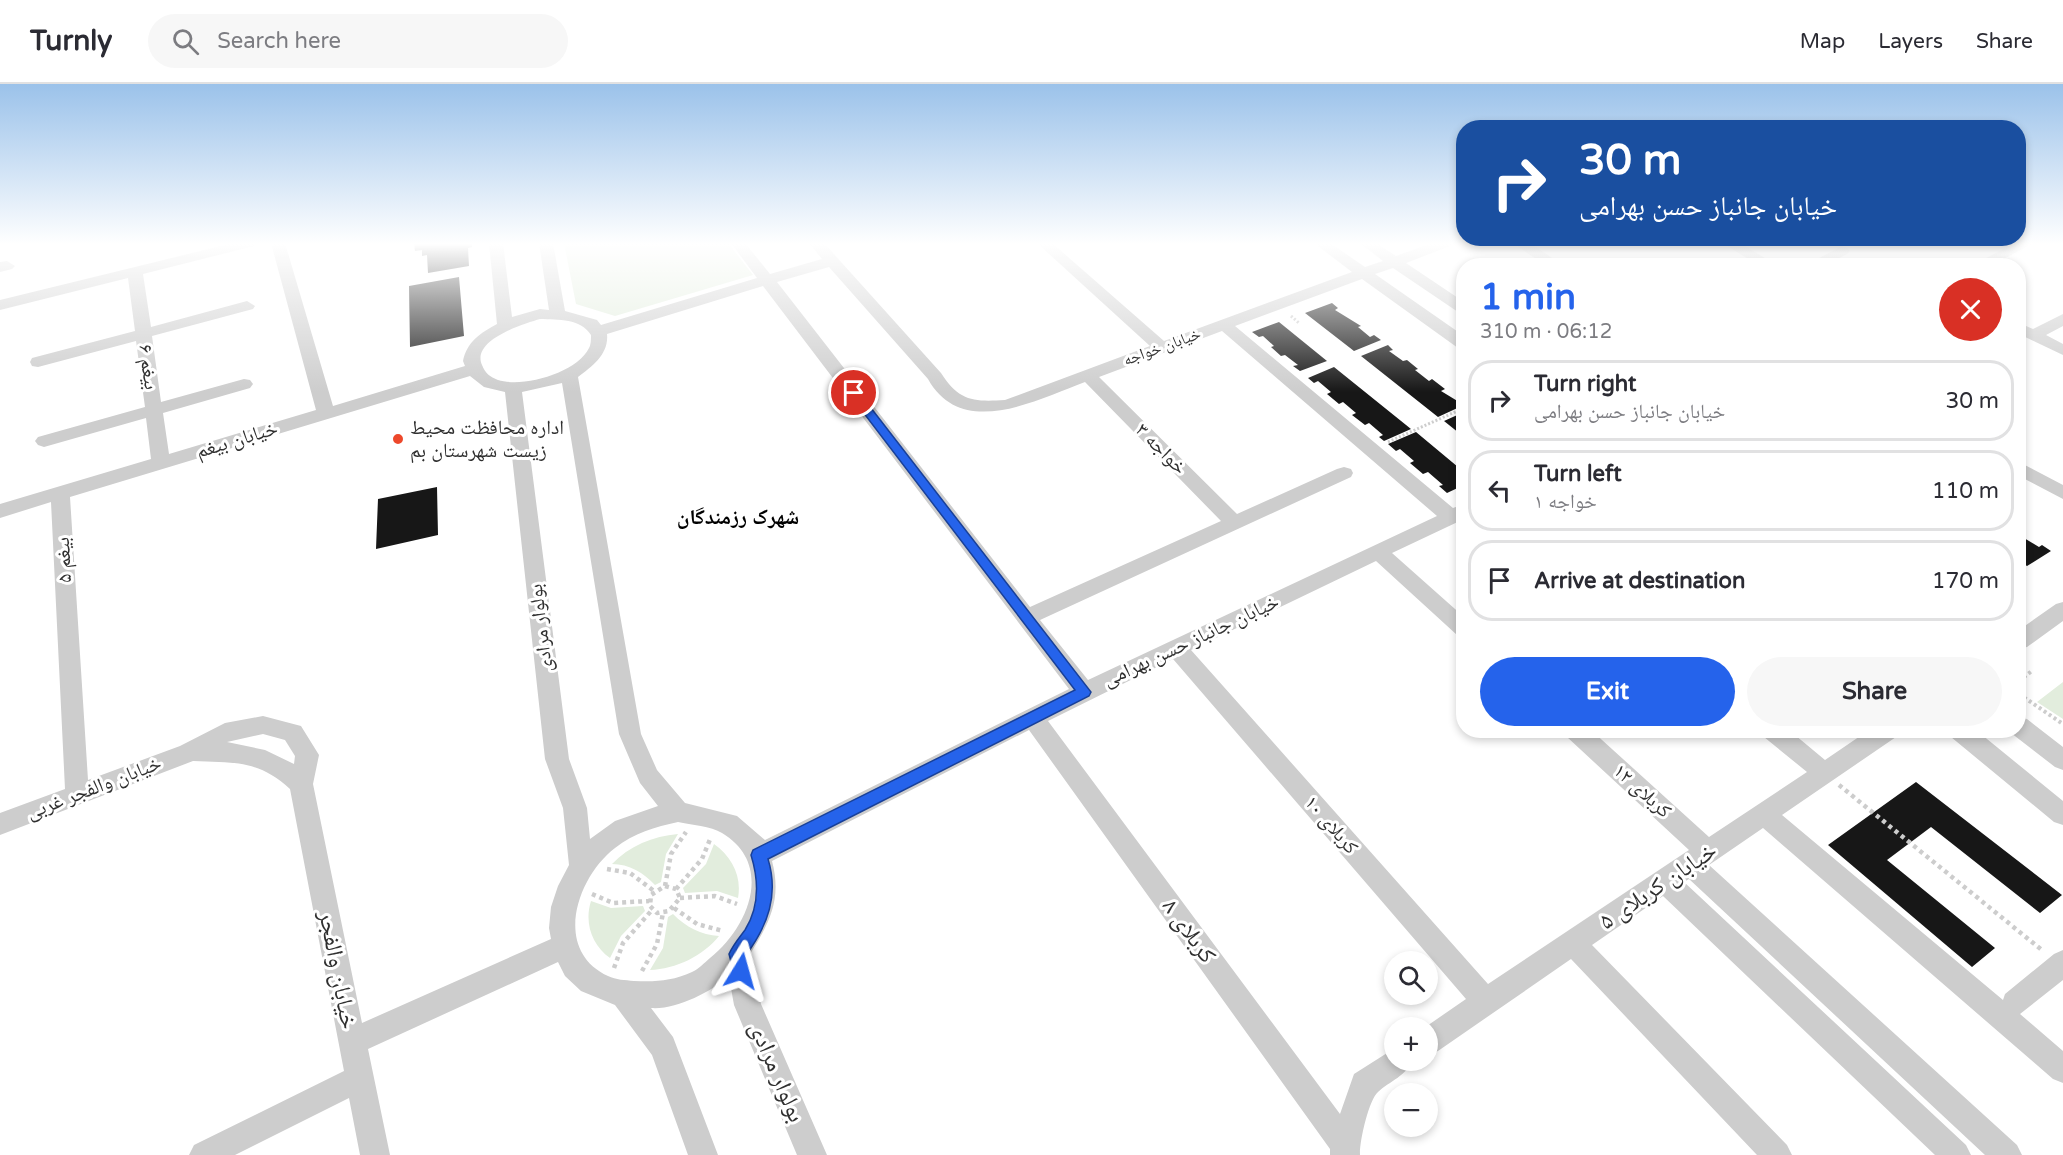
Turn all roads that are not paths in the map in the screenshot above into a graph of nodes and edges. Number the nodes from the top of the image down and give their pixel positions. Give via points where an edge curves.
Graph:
1 (48, 293) edge
2 (138, 293) edge
3 (292, 293) edge
4 (502, 293) edge
5 (554, 293) edge
6 (724, 293) edge
7 (777, 293) edge
8 (860, 293) edge
9 (1100, 293) edge
10 (1307, 293) edge
11 (1392, 293) edge
12 (1441, 293) edge
13 (1456, 304) edge
14 (0, 305) edge
15 (247, 306) dead end
16 (558, 314) junction
17 (2063, 319) edge
18 (505, 324) junction
19 (1223, 324) junction
20 (598, 331) junction
21 (2026, 332) edge
22 (144, 333) junction
23 (1456, 338) edge
24 (1161, 347) junction
25 (2063, 350) edge
26 (38, 362) dead end
27 (474, 369) junction
28 (1087, 375) junction
29 (569, 376) junction
30 (244, 384) dead end
31 (513, 388) junction
32 (154, 410) junction
33 (326, 413) junction
34 (44, 441) dead end
35 (161, 463) junction
36 (2026, 472) edge
37 (1344, 473) dead end
38 (60, 493) junction
39 (2063, 493) edge
40 (0, 511) edge
41 (1456, 513) edge
42 (1456, 514) edge
43 (1234, 523) junction
44 (1378, 552) junction
45 (2063, 610) edge
46 (1027, 617) junction
47 (1456, 622) edge
48 (2026, 636) edge
49 (1176, 648) junction
50 (1084, 692) junction
51 (1033, 717) junction
52 (2026, 731) edge
53 (1583, 738) edge
54 (1782, 738) edge
55 (1876, 738) edge
56 (1969, 738) edge
57 (188, 753) junction
58 (2063, 760) edge
59 (1825, 773) junction
60 (301, 784) junction
61 (76, 795) junction
62 (1764, 814) junction
63 (2063, 815) edge
64 (0, 824) edge
65 (680, 825) junction
66 (759, 855) junction
67 (1699, 858) junction
68 (597, 872) junction
69 (1665, 881) junction
70 (1573, 943) junction
71 (730, 945) junction
72 (564, 946) junction
73 (2062, 964) edge
74 (632, 982) junction
75 (1486, 1002) junction
76 (2015, 1004) dead end
77 (1438, 1034) edge
78 (352, 1041) junction
79 (2063, 1069) edge
80 (1384, 1070) edge
81 (360, 1078) junction
82 (1345, 1149) edge
83 (204, 1155) edge
84 (375, 1155) edge
85 (703, 1155) edge
86 (812, 1155) edge
87 (1777, 1155) edge
88 (1956, 1155) edge
89 (2007, 1155) edge

1 - 14 street
2 - 22 street, بیغم ۶
3 - 33 street
4 - 18 street
5 - 16 street
6 - 20 street
7 - 46 street
8 - 28 street, خیابان خواجه via 935,377 942,392 959,402 982,408 1007,405
9 - 24 street
10 - 19 street, خیابان خواجه
11 - 23 street
12 - 13 street
15 - 22 street
16 - 18 street
16 - 20 street via 583,319
17 - 21 street
18 - 27 street via 475,350
19 - 24 street, خیابان خواجه
19 - 41 street
20 - 29 street via 598,350
21 - 25 street
22 - 26 street
22 - 32 street, بیغم ۶
24 - 28 street, خیابان خواجه
27 - 31 street via 488,382
27 - 33 street, خیابان بیغم
28 - 43 street, خواجه ۳
29 - 31 street via 542,385
29 - 65 street via 630,734 648,776
30 - 32 street
31 - 68 street, بولوار مرادی via 557,759
32 - 34 street
32 - 35 street, بیغم ۶
33 - 35 street, خیابان بیغم
35 - 38 street, خیابان بیغم
36 - 39 street
37 - 43 street
38 - 40 street, خیابان بیغم
38 - 61 street, بیغم ۵
42 - 44 street, خیابان جانباز حسن بهرامی
43 - 46 street
44 - 47 street
44 - 49 street, خیابان جانباز حسن بهرامی
45 - 48 street
46 - 50 street
49 - 50 street, خیابان جانباز حسن بهرامی
49 - 75 street, کربلای ۱۰
50 - 51 street, خیابان جانباز حسن بهرامی
51 - 66 street, خیابان جانباز حسن بهرامی
51 - 82 street, کربلای ۸
52 - 58 street
53 - 67 street, کربلای ۱۲
54 - 59 street
55 - 59 street, خیابان کربلای ۵
56 - 63 street
57 - 60 street via 212,750 255,755 281,767
57 - 60 street via 225,732 263,725 293,734 307,755
57 - 61 street, خیابان والفجر غربی
59 - 62 street, خیابان کربلای ۵
60 - 78 street, خیابان والفجر
61 - 64 street, خیابان والفجر غربی
62 - 67 street, خیابان کربلای ۵
62 - 79 street
65 - 66 street via 704,831 735,827
65 - 68 street via 656,816 614,834 596,848
66 - 71 street via 766,893 761,914 751,934
67 - 69 street, خیابان کربلای ۵
67 - 89 street, کربلای ۱۲
68 - 72 street via 570,885 562,905
69 - 70 street, خیابان کربلای ۵
69 - 88 street
70 - 75 street, خیابان کربلای ۵
70 - 87 street
71 - 74 street via 719,971 697,984 649,997
71 - 86 street, بولوار مرادی via 748,1005
72 - 74 street via 586,979
72 - 78 street
73 - 76 street
74 - 85 street via 663,1047
75 - 77 street, خیابان کربلای ۵
78 - 81 street, خیابان والفجر
80 - 82 street via 1364,1084
81 - 83 street
81 - 84 street, خیابان والفجر

